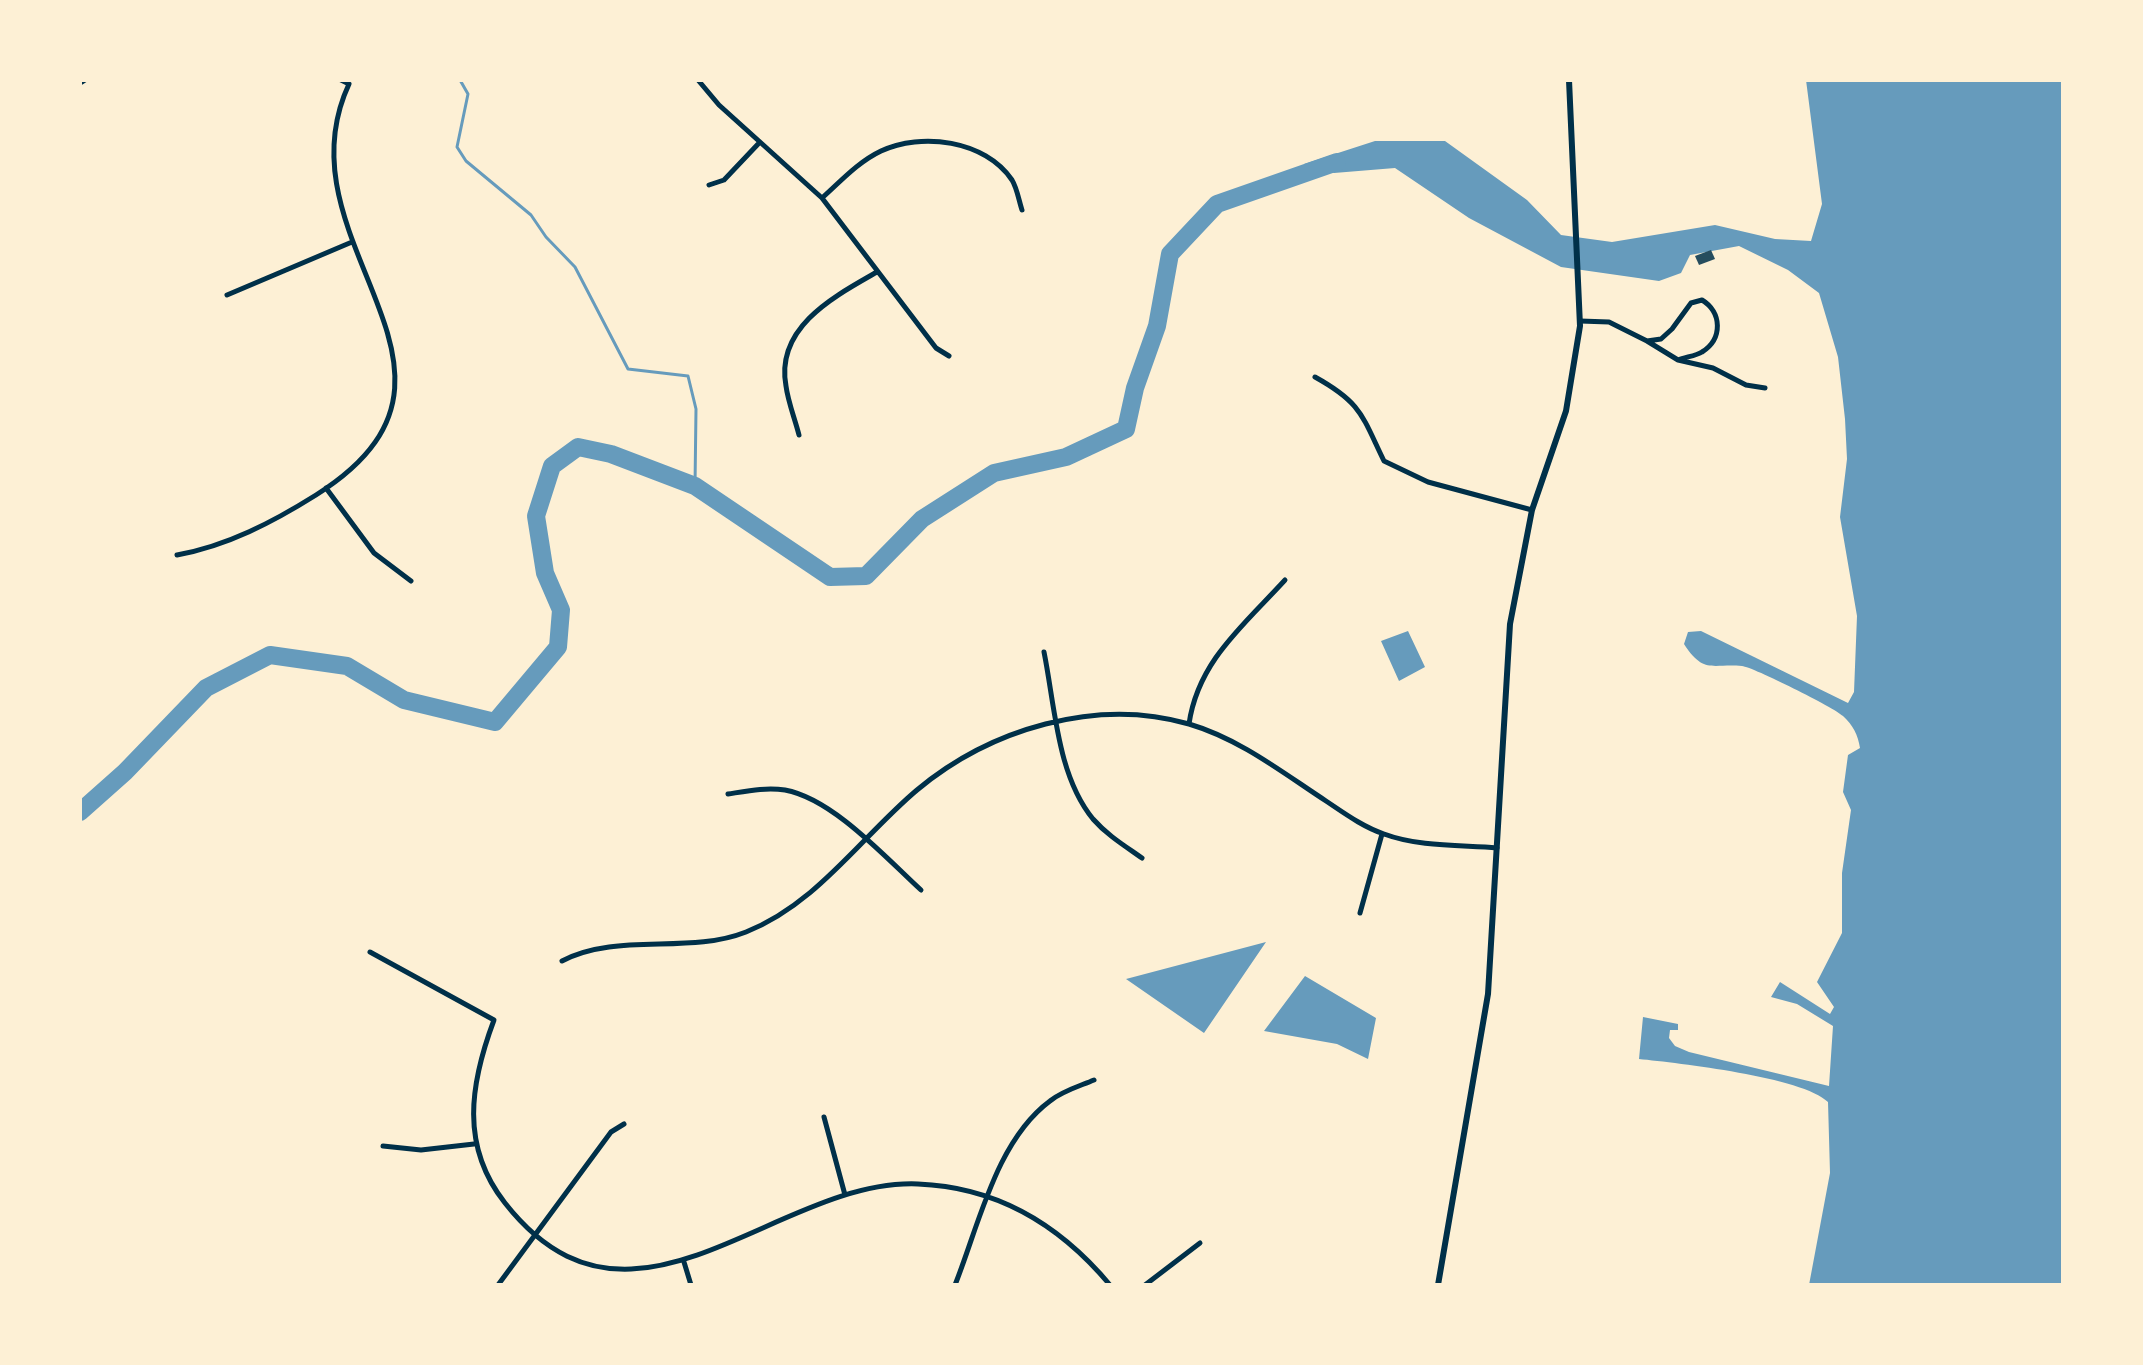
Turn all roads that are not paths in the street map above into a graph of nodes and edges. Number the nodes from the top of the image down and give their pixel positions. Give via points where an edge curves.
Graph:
1 (341, 80) edge
2 (698, 80) edge
3 (1569, 80) edge
4 (760, 142) junction
5 (709, 185) dead end
6 (822, 198) junction
7 (1022, 210) dead end
8 (352, 242) junction
9 (877, 272) junction
10 (227, 295) dead end
11 (1580, 321) junction
12 (1647, 341) junction
13 (949, 356) dead end
14 (1678, 360) junction
15 (1315, 377) dead end
16 (1765, 388) dead end
17 (799, 435) dead end
18 (326, 488) junction
19 (1532, 510) junction
20 (177, 555) dead end
21 (1285, 580) dead end
22 (411, 581) dead end
23 (1044, 652) dead end
24 (1058, 721) junction
25 (1189, 724) junction
26 (728, 794) dead end
27 (1382, 834) junction
28 (866, 839) junction
29 (1497, 848) junction
30 (1142, 858) dead end
31 (921, 890) dead end
32 (1360, 913) dead end
33 (370, 952) dead end
34 (562, 961) dead end
35 (1094, 1080) dead end
36 (824, 1117) dead end
37 (624, 1124) dead end
38 (474, 1144) junction
39 (383, 1146) dead end
40 (845, 1195) junction
41 (989, 1199) junction
42 (535, 1235) junction
43 (1200, 1243) dead end
44 (684, 1262) junction
45 (498, 1285) edge
46 (691, 1285) edge
47 (955, 1285) edge
48 (1110, 1285) edge
49 (1145, 1285) edge
50 (1438, 1285) edge

1 - 8 street via 349,84 335,120 331,157
2 - 4 street
3 - 11 street
4 - 5 street via 724,180
4 - 6 street
6 - 7 street via 882,151 945,141 998,167 1012,180
6 - 9 street
8 - 10 street
8 - 18 street via 391,341 397,379 391,413 378,439 366,456
9 - 13 street via 936,348
9 - 17 street via 822,304 805,320 790,351 785,385
11 - 12 street via 1609,322
11 - 19 street via 1566,411
12 - 14 street
12 - 14 street via 1661,339 1691,303 1702,300 1712,306 1718,317 1717,336 1703,352
14 - 16 street
15 - 19 street via 1347,394 1364,415 1384,461 1428,482
18 - 20 street via 210,549
18 - 22 street via 374,553
19 - 29 street via 1510,624
21 - 25 street via 1211,661 1196,691
23 - 24 street
24 - 25 street via 1124,715
24 - 28 street via 1004,737 956,762 917,790
24 - 30 street via 1068,773 1085,808 1108,834
25 - 27 street via 1251,752
26 - 28 street via 775,789 803,796
27 - 29 street
27 - 32 street
28 - 31 street
28 - 34 street via 817,887 779,916 744,933 611,947
29 - 50 street via 1488,994
33 - 38 street via 494,1020 479,1068
35 - 41 street via 1052,1099 1037,1113 1007,1154
36 - 40 street
37 - 42 street via 611,1132
38 - 39 street via 421,1150
38 - 42 street via 503,1200
40 - 41 street via 917,1184
40 - 44 street
41 - 47 street
41 - 48 street via 1050,1225
42 - 44 street via 598,1265 635,1269
42 - 45 street
43 - 49 street
44 - 46 street

